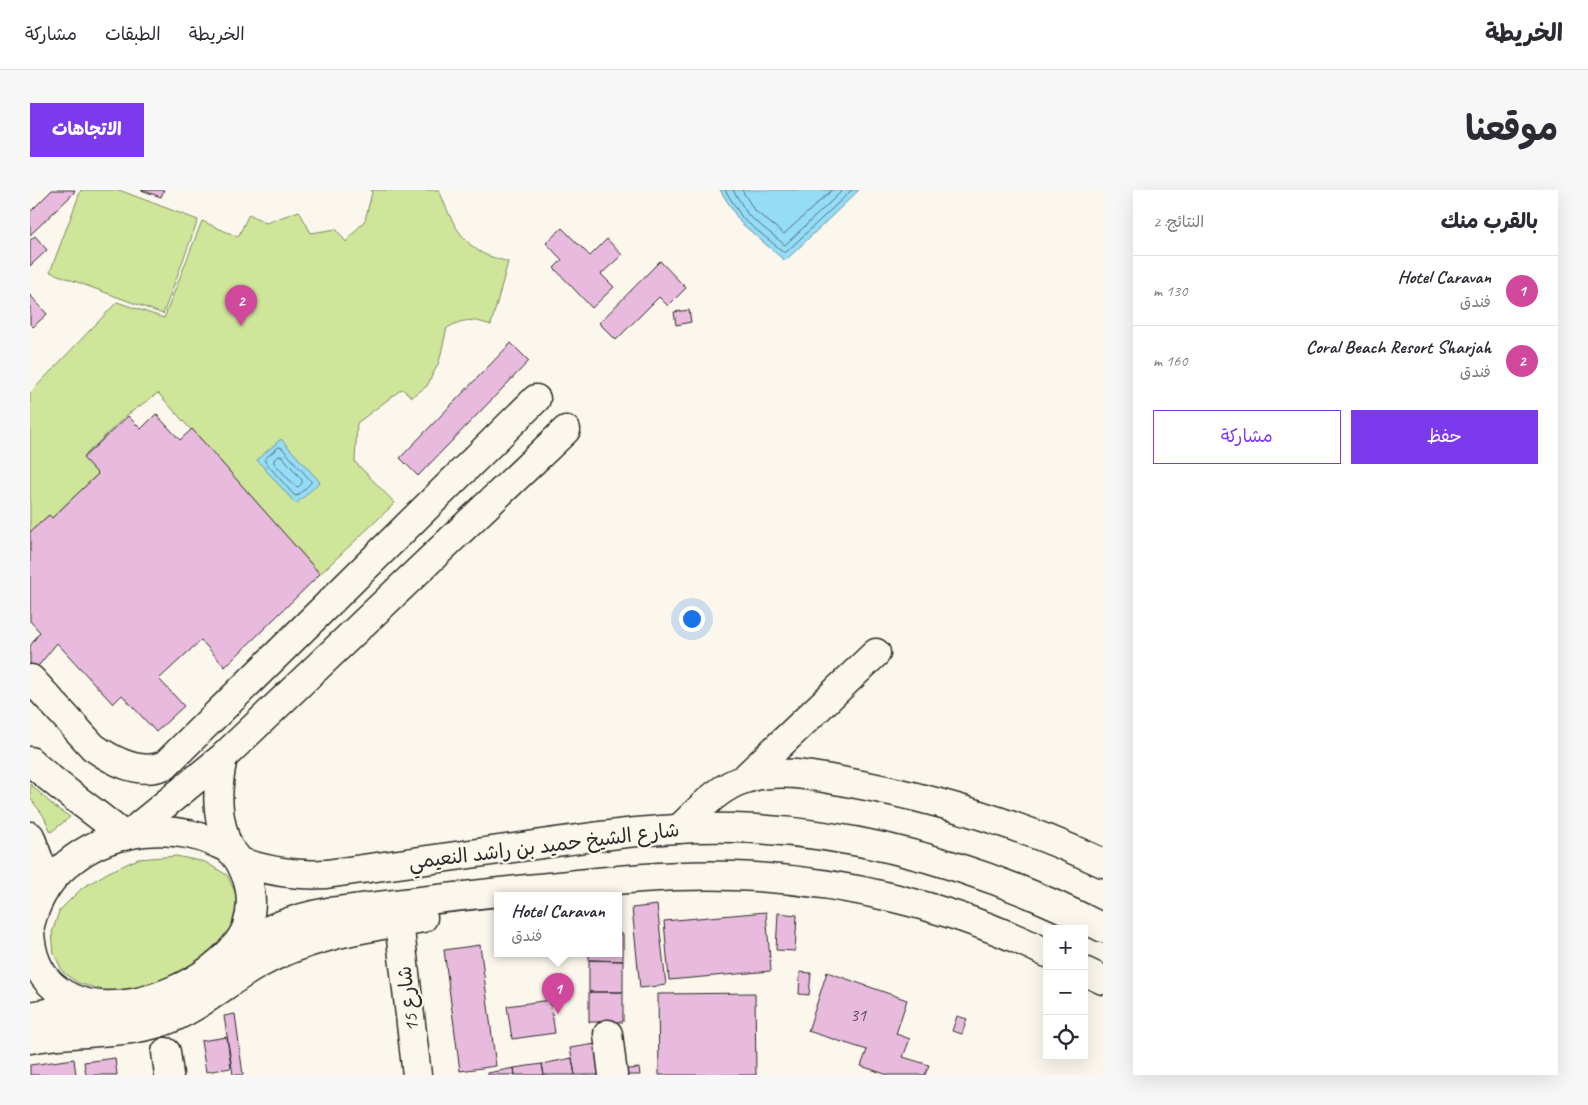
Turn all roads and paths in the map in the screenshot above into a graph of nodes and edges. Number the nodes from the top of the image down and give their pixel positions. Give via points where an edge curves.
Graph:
1 (536, 400) dead end
2 (566, 430) dead end
3 (876, 653) dead end
4 (31, 679) edge
5 (223, 757) junction
6 (30, 761) edge
7 (156, 769) junction
8 (744, 779) junction
9 (679, 829) junction
10 (128, 835) junction
11 (30, 836) edge
12 (235, 856) junction
13 (1103, 863) edge
14 (527, 892) edge
15 (494, 896) edge
16 (494, 899) edge
17 (33, 914) edge
18 (399, 922) junction
19 (1103, 928) edge
20 (236, 946) junction
21 (1043, 951) edge
22 (1088, 973) edge
23 (1103, 980) edge
24 (96, 1004) junction
25 (30, 1016) edge
26 (608, 1034) dead end
27 (30, 1039) edge
28 (417, 1075) edge
29 (613, 1075) edge

1 - 7 main road via 172,759
2 - 5 main road
3 - 8 main road
4 - 7 main road via 93,747 132,767
5 - 7 main road via 190,768
5 - 10 main road
5 - 12 main road via 218,804 220,820
6 - 10 main road
8 - 9 main road via 724,788
8 - 13 main road via 765,774 794,774 876,788 978,815 1032,833
9 - 12 main road, شارع الشيخ حميد بن راشد النعيمي via 622,833 326,874 274,872
9 - 19 main road, شارع الشيخ حميد بن راشد النعيمي via 792,832 902,851 1010,885
10 - 12 main road, شارع الشيخ حميد بن راشد النعيمي via 179,832 205,838
10 - 17 main road via 97,845 75,857 56,874
11 - 17 main road via 40,863
12 - 20 main road via 250,883 252,905 247,927
14 - 21 main road, شارع الشيخ حميد بن راشد النعيمي via 629,878 682,875 787,880 892,898 943,912
15 - 20 main road, شارع الشيخ حميد بن راشد النعيمي via 308,916 270,928
16 - 18 main road via 465,910
17 - 24 main road via 30,945 36,964 46,979 77,1001
18 - 27 main road via 321,938 279,954 196,1006 160,1022 138,1028
18 - 28 main road, شارع 15
20 - 24 main road via 202,976 182,987 118,1005
22 - 23 main road
24 - 25 main road
26 - 29 main road

